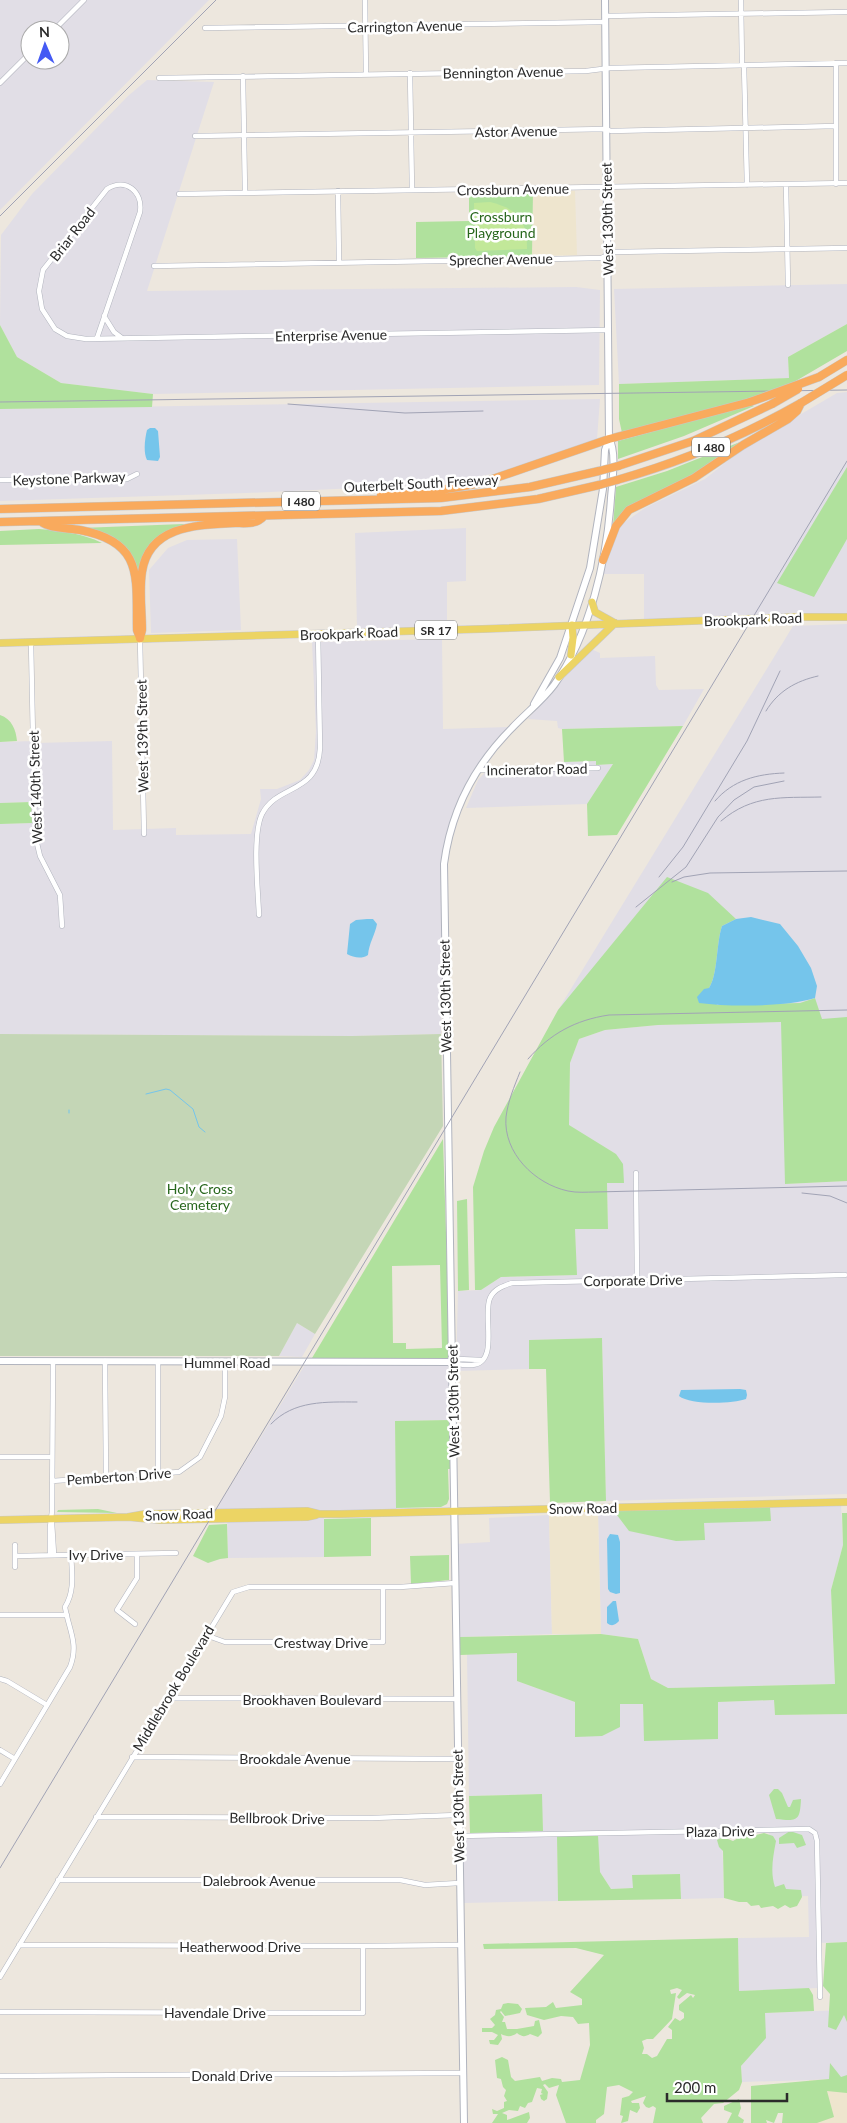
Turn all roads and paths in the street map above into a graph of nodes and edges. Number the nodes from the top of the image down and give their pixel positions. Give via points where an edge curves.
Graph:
1 (84, 0) edge
2 (365, 0) edge
3 (605, 0) edge
4 (741, 0) edge
5 (847, 12) edge
6 (742, 14) junction
7 (605, 19) junction
8 (64, 20) edge
9 (365, 26) junction
10 (205, 28) dead end
11 (20, 63) edge
12 (836, 63) junction
13 (847, 63) edge
14 (743, 65) junction
15 (606, 68) junction
16 (410, 73) junction
17 (366, 74) junction
18 (243, 76) junction
19 (159, 78) dead end
20 (0, 83) edge
21 (836, 126) junction
22 (746, 128) junction
23 (606, 129) junction
24 (412, 132) junction
25 (243, 135) junction
26 (195, 136) dead end
27 (847, 183) edge
28 (786, 184) junction
29 (836, 184) junction
30 (747, 186) junction
31 (607, 188) junction
32 (412, 190) junction
33 (338, 192) junction
34 (245, 193) junction
35 (179, 194) dead end
36 (788, 248) junction
37 (847, 248) edge
38 (607, 255) junction
39 (339, 262) junction
40 (154, 266) dead end
41 (788, 285) dead end
42 (104, 316) junction
43 (55, 329) joint
44 (608, 330) junction
45 (97, 338) junction
46 (122, 338) junction
47 (847, 360) edge
48 (820, 376) junction
49 (847, 376) edge
50 (801, 403) junction
51 (609, 439) junction
52 (137, 474) dead end
53 (0, 480) edge
54 (329, 501) junction
55 (0, 508) edge
56 (264, 516) junction
57 (41, 521) junction
58 (0, 522) edge
59 (593, 557) junction
60 (603, 560) junction
61 (588, 575) junction
62 (598, 580) junction
63 (592, 602) junction
64 (847, 617) edge
65 (615, 623) junction
66 (585, 624) junction
67 (572, 625) junction
68 (318, 633) junction
69 (140, 638) junction
70 (31, 642) junction
71 (0, 643) edge
72 (571, 655) junction
73 (560, 658) junction
74 (567, 663) junction
75 (559, 677) junction
76 (533, 706) junction
77 (598, 768) dead end
78 (476, 770) junction
79 (144, 834) dead end
80 (259, 915) dead end
81 (62, 926) dead end
82 (636, 1173) dead end
83 (845, 1275) dead end
84 (637, 1280) junction
85 (105, 1361) junction
86 (0, 1362) edge
87 (54, 1362) junction
88 (158, 1362) junction
89 (225, 1362) junction
90 (453, 1362) junction
91 (52, 1457) junction
92 (0, 1458) edge
93 (158, 1474) junction
94 (106, 1477) junction
95 (52, 1481) junction
96 (847, 1502) edge
97 (454, 1512) junction
98 (52, 1519) junction
99 (0, 1520) edge
100 (15, 1545) dead end
101 (176, 1552) dead end
102 (166, 1553) junction
103 (52, 1554) junction
104 (71, 1554) junction
105 (137, 1554) junction
106 (15, 1556) junction
107 (166, 1559) dead end
108 (15, 1567) dead end
109 (455, 1584) junction
110 (382, 1587) junction
111 (67, 1614) junction
112 (0, 1615) edge
113 (135, 1624) dead end
114 (207, 1633) junction
115 (0, 1679) edge
116 (168, 1698) junction
117 (457, 1699) junction
118 (47, 1705) junction
119 (0, 1750) edge
120 (132, 1757) junction
121 (457, 1759) junction
122 (15, 1760) junction
123 (0, 1784) edge
124 (458, 1816) junction
125 (96, 1817) junction
126 (459, 1836) junction
127 (58, 1880) junction
128 (459, 1883) junction
129 (19, 1945) junction
130 (461, 1945) junction
131 (363, 1946) junction
132 (0, 1977) edge
133 (820, 1998) dead end
134 (0, 2012) edge
135 (463, 2073) junction
136 (0, 2076) edge
137 (464, 2123) edge

1 - 8 street
2 - 9 street
3 - 7 main road, West 130th Street
4 - 6 street
5 - 6 street, Carrington Avenue
6 - 7 street, Carrington Avenue
6 - 14 street
7 - 9 street, Carrington Avenue
7 - 15 main road, West 130th Street
9 - 10 street, Carrington Avenue
9 - 17 street
11 - 20 street
12 - 13 street, Bennington Avenue
12 - 14 street, Bennington Avenue
12 - 21 street
14 - 15 street, Bennington Avenue
14 - 22 street
15 - 16 street, Bennington Avenue via 599,71
15 - 23 main road, West 130th Street
16 - 17 street, Bennington Avenue
16 - 24 street
17 - 18 street, Bennington Avenue
18 - 19 street, Bennington Avenue
18 - 25 street
21 - 22 street, Astor Avenue
21 - 29 street
22 - 23 street, Astor Avenue
22 - 30 street
23 - 24 street, Astor Avenue
23 - 31 main road, West 130th Street
24 - 25 street, Astor Avenue
24 - 32 street
25 - 26 street, Astor Avenue
25 - 34 street
27 - 29 street, Crossburn Avenue
28 - 29 street, Crossburn Avenue
28 - 30 street, Crossburn Avenue
28 - 36 street
30 - 31 street, Crossburn Avenue
31 - 32 street, Crossburn Avenue
31 - 38 main road, West 130th Street
32 - 33 street, Crossburn Avenue
33 - 34 street, Crossburn Avenue
33 - 39 street
34 - 35 street, Crossburn Avenue
36 - 37 street, Sprecher Avenue
36 - 38 street, Sprecher Avenue via 615,252
36 - 41 street
38 - 39 street, Sprecher Avenue via 601,258
38 - 44 main road, West 130th Street
39 - 40 street, Sprecher Avenue
42 - 43 street, Briar Road via 140,212 136,192 129,186 113,185 107,189 43,270 40,301
42 - 45 street
42 - 46 street
43 - 45 street, Enterprise Avenue via 76,338
44 - 46 street, Enterprise Avenue
44 - 51 main road, West 130th Street
45 - 46 street, Enterprise Avenue
47 - 48 highway, Outerbelt South Freeway / I 480
48 - 51 highway, bridge via 750,402
48 - 54 highway, Outerbelt South Freeway / I 480, bridge via 772,404 693,441 599,471 530,487 465,496
49 - 50 highway, Outerbelt South Freeway / I 480, bridge
50 - 56 highway, Outerbelt South Freeway / I 480, bridge via 688,456 617,480 538,499 409,512
50 - 60 highway via 788,419 694,478 629,510 616,526
51 - 54 highway via 468,486
51 - 59 main road, West 130th Street
51 - 60 main road, West 130th Street via 613,460
52 - 53 street, Keystone Parkway via 127,479
54 - 55 highway, Outerbelt South Freeway / I 480
56 - 57 highway, Outerbelt South Freeway / I 480
56 - 69 highway via 254,522 189,527 161,539 142,571
57 - 58 highway, Outerbelt South Freeway / I 480
57 - 69 highway via 46,525 103,536 126,553 135,573 136,630
59 - 60 main road
59 - 61 main road, West 130th Street
60 - 62 main road, West 130th Street
61 - 62 main road
61 - 67 main road, West 130th Street
62 - 63 main road, West 130th Street
63 - 65 main road via 595,612
63 - 66 main road, West 130th Street
64 - 65 main road, Brookpark Road / SR 17
65 - 66 main road, Brookpark Road / SR 17
65 - 75 main road
66 - 67 main road, Brookpark Road / SR 17
66 - 72 main road, West 130th Street
67 - 68 main road, Brookpark Road / SR 17
67 - 72 main road
67 - 73 main road, West 130th Street
68 - 69 main road, Brookpark Road / SR 17
68 - 80 street via 319,761 305,783 273,800 260,818 257,839
69 - 70 main road, Brookpark Road / SR 17
69 - 79 street, West 139th Street
70 - 71 main road, Brookpark Road / SR 17
70 - 81 street, West 140th Street via 34,835 40,856 60,895
72 - 74 main road, West 130th Street
73 - 74 main road
73 - 76 main road, West 130th Street
74 - 75 main road, West 130th Street
75 - 76 main road, West 130th Street
76 - 78 main road, West 130th Street
77 - 78 street, Incinerator Road
78 - 90 main road, West 130th Street via 451,829 444,869
82 - 84 street
83 - 84 street, Corporate Drive
84 - 90 street, Corporate Drive via 504,1285 488,1304 489,1347 483,1360 458,1359
85 - 87 main road, Hummel Road
85 - 88 main road, Hummel Road
85 - 94 street
86 - 87 main road, Hummel Road
87 - 91 street
88 - 89 main road, Hummel Road
88 - 93 street
89 - 90 main road, Hummel Road
89 - 93 street, Pemberton Drive via 225,1397 221,1416 200,1457 180,1472
90 - 97 main road, West 130th Street
91 - 92 street, Pemberton Drive
91 - 95 street
93 - 94 street, Pemberton Drive
94 - 95 street, Pemberton Drive
95 - 98 street
96 - 97 main road, Snow Road
97 - 98 main road, Snow Road via 208,1519
97 - 109 main road, West 130th Street
98 - 99 main road, Snow Road
98 - 103 street
100 - 106 street
101 - 102 street, Ivy Drive
102 - 105 street, Ivy Drive
102 - 107 street
103 - 104 street, Ivy Drive
103 - 106 street, Ivy Drive
104 - 105 street, Ivy Drive
104 - 111 street via 72,1591 65,1607
105 - 113 street via 137,1578 118,1610
106 - 108 street
109 - 110 street, Middlebrook Boulevard
109 - 117 main road, West 130th Street
110 - 114 street, Middlebrook Boulevard via 242,1588 230,1596
110 - 114 street, Crestway Drive via 382,1642 226,1642
111 - 112 street
111 - 118 street via 75,1655
114 - 116 street, Middlebrook Boulevard
115 - 118 street
116 - 117 street, Brookhaven Boulevard
116 - 120 street, Middlebrook Boulevard
117 - 121 main road, West 130th Street
118 - 122 street
119 - 122 street
120 - 121 street, Brookdale Avenue
120 - 125 street, Middlebrook Boulevard
121 - 124 main road, West 130th Street
122 - 123 street
124 - 125 street, Bellbrook Drive
124 - 126 main road, West 130th Street
125 - 127 street, Middlebrook Boulevard
126 - 128 main road, West 130th Street
126 - 133 street, Plaza Drive via 809,1828 817,1841
127 - 128 street, Dalebrook Avenue
127 - 129 street, Middlebrook Boulevard
128 - 130 main road, West 130th Street
129 - 131 street, Heatherwood Drive
129 - 132 street, Middlebrook Boulevard
130 - 131 street, Heatherwood Drive
130 - 135 main road, West 130th Street
131 - 134 street, Havendale Drive via 363,2013
135 - 136 street, Donald Drive
135 - 137 main road, West 130th Street

